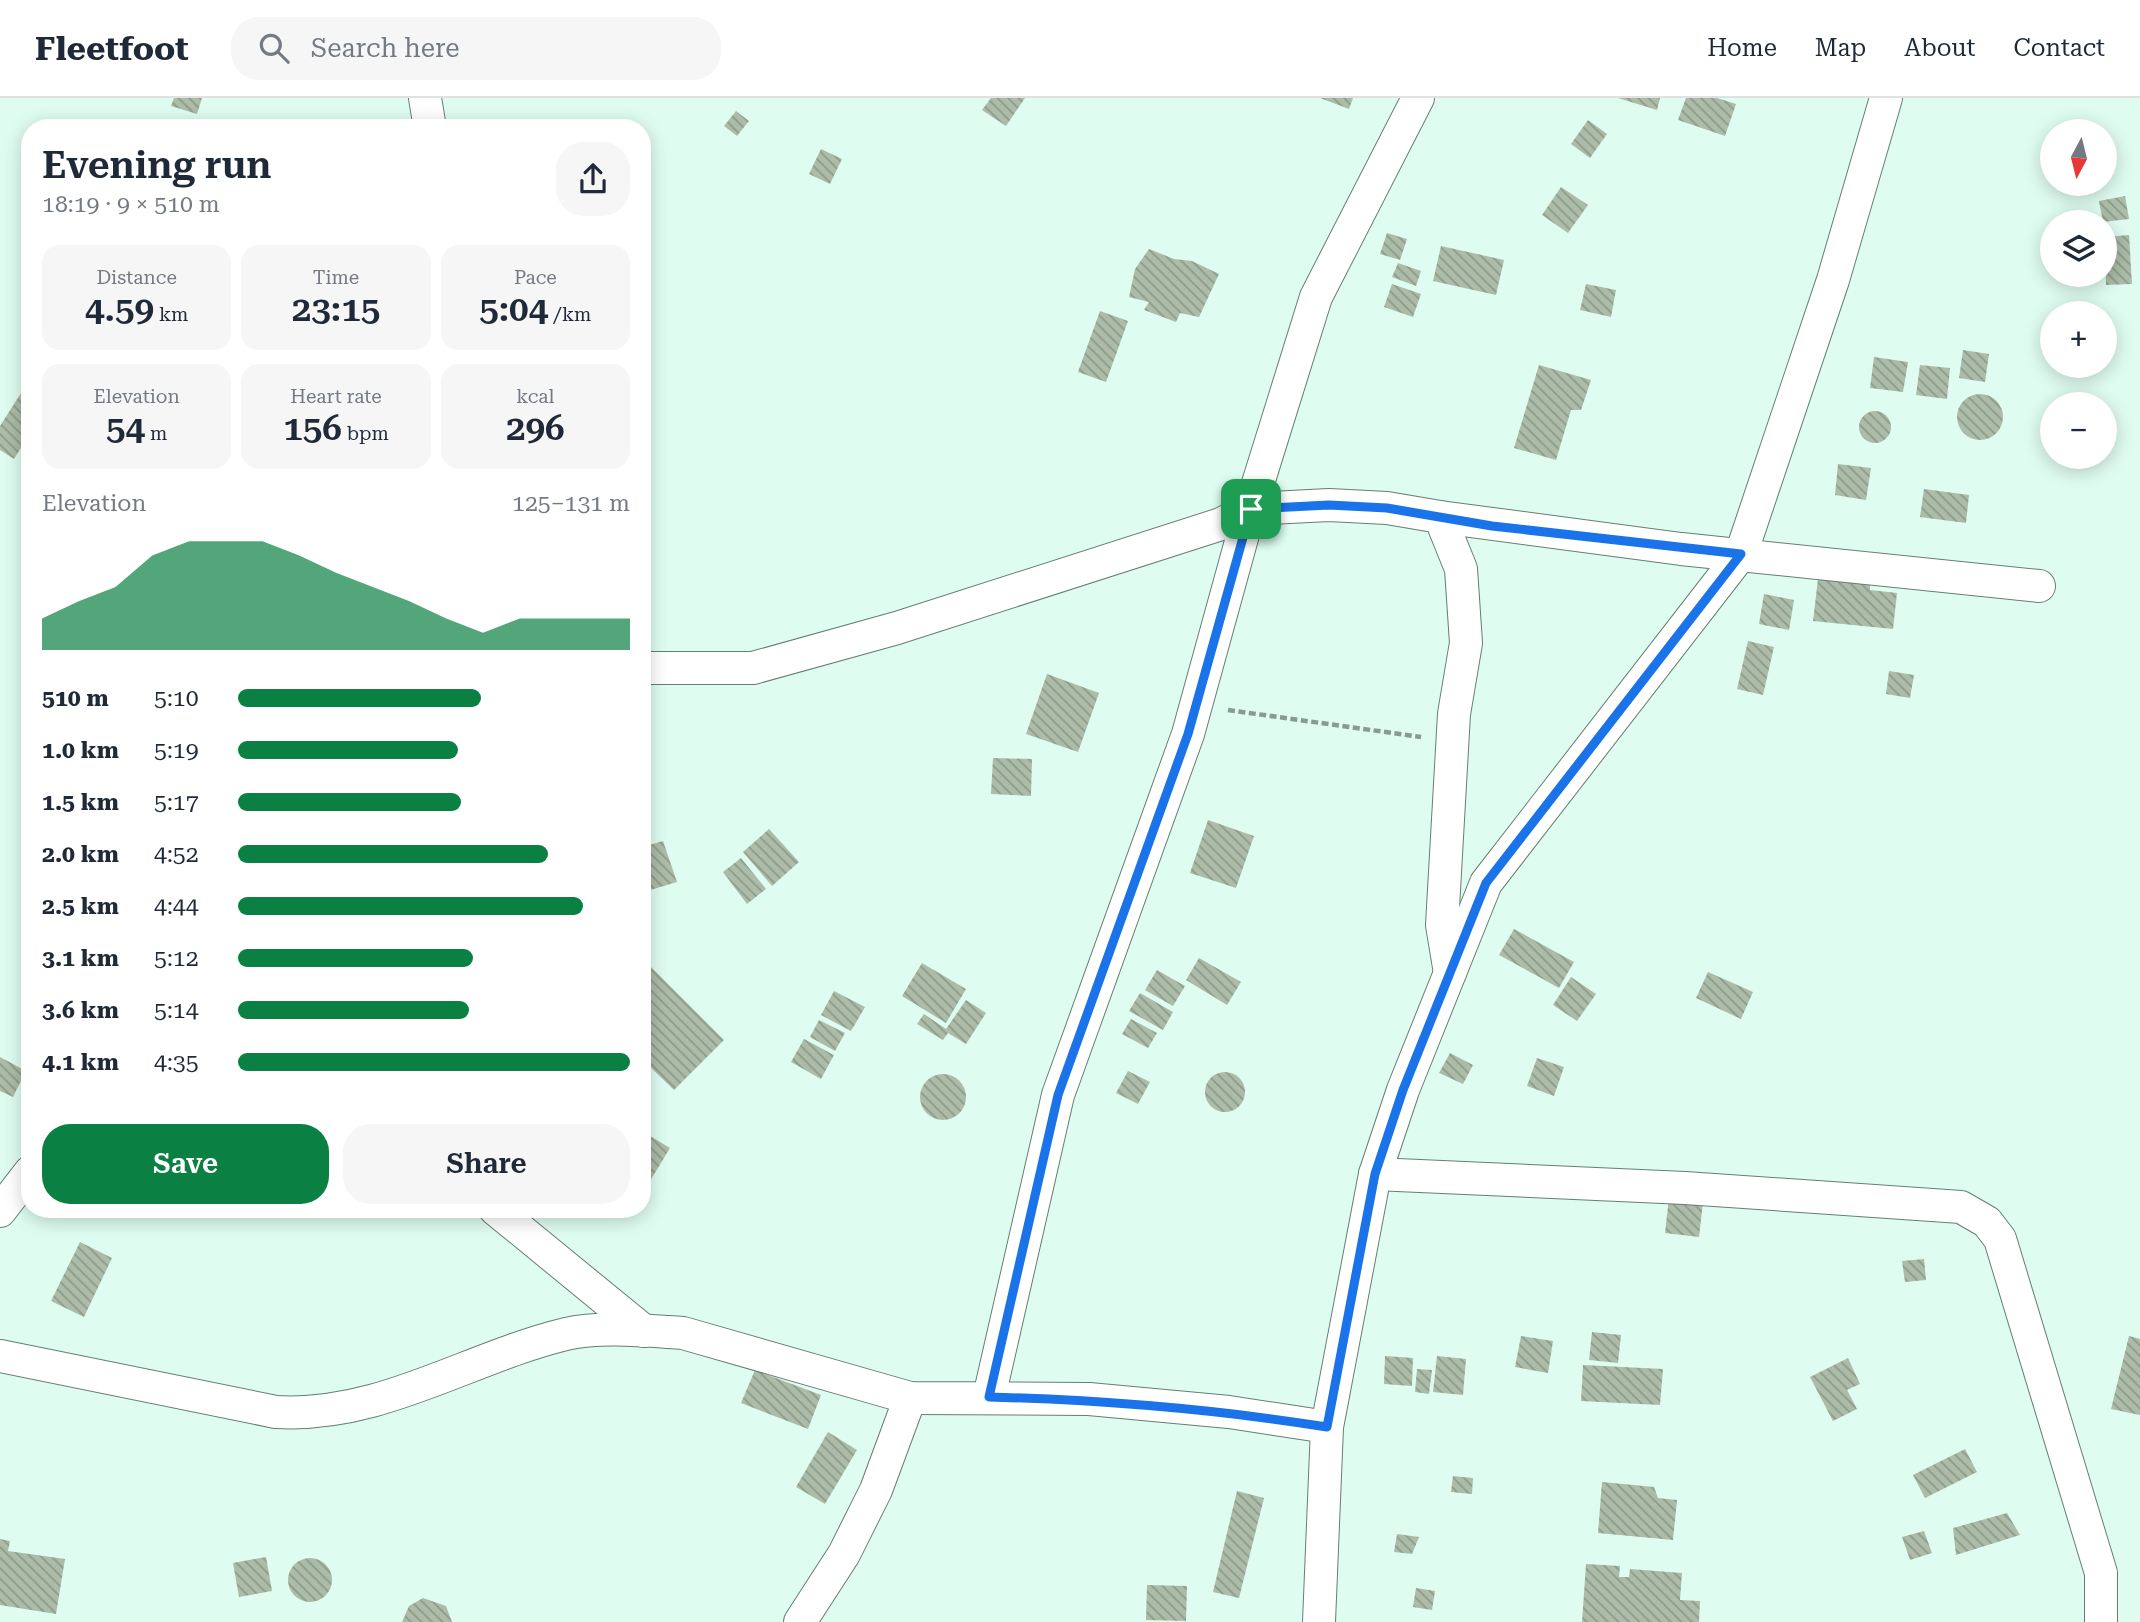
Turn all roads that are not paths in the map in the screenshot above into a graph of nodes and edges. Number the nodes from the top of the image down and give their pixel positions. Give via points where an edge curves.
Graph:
1 (425, 98) edge
2 (1418, 98) edge
3 (1886, 98) edge
4 (428, 119) edge
5 (1251, 509) junction
6 (1440, 517) junction
7 (1741, 554) junction
8 (2039, 586) dead end
9 (651, 668) edge
10 (1450, 973) junction
11 (1375, 1174) junction
12 (21, 1184) edge
13 (0, 1211) edge
14 (506, 1218) edge
15 (644, 1331) junction
16 (0, 1356) edge
17 (989, 1397) junction
18 (910, 1398) junction
19 (1327, 1427) junction
20 (800, 1622) edge
21 (1319, 1622) edge
22 (2101, 1622) edge

1 - 4 street
2 - 5 street via 1316,297
3 - 7 street via 1833,280
5 - 6 street via 1329,505
5 - 9 street via 1221,524 962,607 753,668
5 - 17 street via 1197,705 1058,1095
6 - 7 street
6 - 10 street via 1461,569 1466,643 1453,741 1442,925
7 - 8 street
7 - 10 street via 1486,883
10 - 11 street
11 - 19 street
11 - 22 street via 1961,1207 1987,1222 2000,1240 2101,1573
12 - 13 street
14 - 15 street
15 - 16 street via 569,1333 490,1357 414,1391 310,1414 276,1412
15 - 18 street via 683,1333
17 - 18 street
17 - 19 street via 1090,1399
18 - 20 street via 876,1490 844,1554
19 - 21 street

